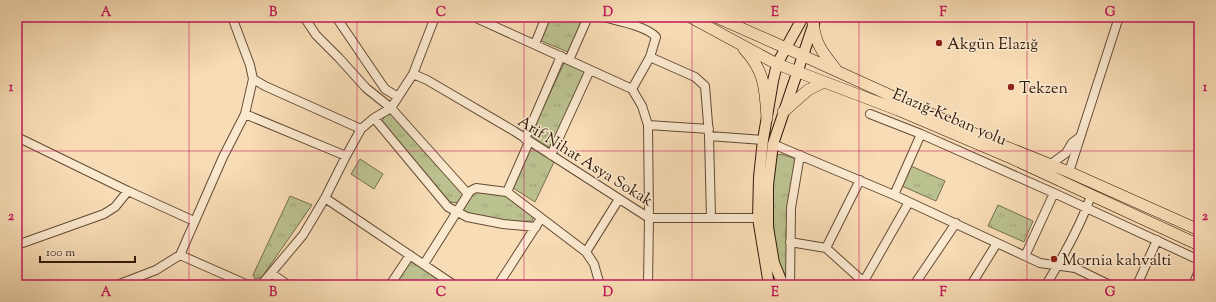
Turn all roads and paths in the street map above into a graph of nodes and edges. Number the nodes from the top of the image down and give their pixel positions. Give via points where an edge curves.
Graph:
1 (232, 17) edge
2 (304, 17) edge
3 (336, 17) edge
4 (435, 17) edge
5 (474, 17) edge
6 (546, 17) edge
7 (588, 17) edge
8 (603, 17) edge
9 (690, 17) edge
10 (716, 17) edge
11 (802, 17) edge
12 (1119, 17) edge
13 (814, 19) edge
14 (738, 43) junction
15 (535, 44) junction
16 (786, 48) junction
17 (803, 55) junction
18 (650, 57) junction
19 (565, 58) junction
20 (778, 64) junction
21 (590, 70) junction
22 (836, 70) junction
23 (796, 72) junction
24 (413, 74) junction
25 (253, 79) junction
26 (824, 82) junction
27 (632, 89) junction
28 (398, 97) junction
29 (391, 108) junction
30 (783, 112) junction
31 (245, 114) junction
32 (870, 114) dead end
33 (374, 118) junction
34 (766, 118) junction
35 (648, 126) junction
36 (361, 129) junction
37 (709, 133) junction
38 (921, 134) junction
39 (1080, 137) junction
40 (17, 138) edge
41 (527, 140) junction
42 (768, 142) junction
43 (551, 155) junction
44 (346, 156) junction
45 (800, 156) junction
46 (1051, 164) junction
47 (1069, 172) junction
48 (860, 180) junction
49 (128, 192) junction
50 (508, 192) junction
51 (1054, 193) junction
52 (468, 194) junction
53 (894, 195) junction
54 (1091, 196) junction
55 (325, 198) junction
56 (619, 199) junction
57 (909, 202) junction
58 (1086, 208) junction
59 (456, 212) junction
60 (542, 218) junction
61 (649, 218) junction
62 (711, 218) junction
63 (758, 218) junction
64 (194, 221) junction
65 (956, 223) junction
66 (536, 227) junction
67 (1199, 230) edge
68 (1157, 240) junction
69 (790, 242) junction
70 (997, 243) junction
71 (17, 245) edge
72 (1199, 245) edge
73 (826, 248) junction
74 (586, 252) junction
75 (180, 255) junction
76 (410, 255) junction
77 (1025, 256) junction
78 (1199, 260) edge
79 (424, 264) junction
80 (1058, 266) junction
81 (1199, 271) edge
82 (271, 273) junction
83 (445, 282) edge
84 (866, 283) edge
85 (598, 284) edge
86 (118, 285) edge
87 (248, 285) edge
88 (260, 285) edge
89 (288, 285) edge
90 (390, 285) edge
91 (454, 285) edge
92 (498, 285) edge
93 (648, 285) edge
94 (769, 285) edge
95 (783, 285) edge
96 (790, 285) edge
97 (914, 285) edge
98 (971, 285) edge
99 (1046, 285) edge
100 (1110, 285) edge
101 (1138, 285) edge
102 (1192, 285) edge

1 - 25 street
2 - 29 street via 316,35 366,88
3 - 28 street via 385,89
4 - 24 street
5 - 15 street
6 - 15 street
7 - 19 street
8 - 18 street via 654,34 656,40
9 - 14 highway, Elazığ-Keban yolu
10 - 16 highway, Elazığ-Keban yolu
11 - 16 main road
12 - 39 street
13 - 17 main road
13 - 22 highway via 820,50
14 - 20 highway, Elazığ-Keban yolu
14 - 34 highway via 754,61 763,78
15 - 19 street
16 - 17 highway, Elazığ-Keban yolu
16 - 20 main road
17 - 22 highway, Elazığ-Keban yolu
17 - 23 main road
18 - 27 street
18 - 37 street via 687,73 705,86
19 - 21 street
19 - 41 street
20 - 23 highway, Elazığ-Keban yolu
20 - 34 main road
21 - 27 street
21 - 43 street
22 - 46 highway, Elazığ-Keban yolu via 984,138
23 - 26 highway, Elazığ-Keban yolu
23 - 30 main road
24 - 28 street
24 - 41 street, Arif Nihat Asya Sokak
25 - 31 street
25 - 36 street
26 - 30 highway via 808,90
26 - 54 highway, Elazığ-Keban yolu via 1011,158
27 - 35 street via 642,106
28 - 29 street
29 - 33 street
29 - 52 street
30 - 42 main road
31 - 44 street
31 - 64 street
32 - 38 street
33 - 36 street
33 - 59 street via 448,207
34 - 42 main road
35 - 37 street
35 - 61 street
36 - 44 street
37 - 42 street
37 - 62 street
38 - 51 street
38 - 53 street
39 - 46 street via 1072,143 1066,153
39 - 47 street
40 - 49 street
41 - 43 street, Arif Nihat Asya Sokak
41 - 50 street
42 - 45 street
42 - 63 main road via 759,176
42 - 95 main road via 768,227 774,263
43 - 56 street, Arif Nihat Asya Sokak
44 - 55 street
45 - 48 street
45 - 69 street via 791,208
46 - 47 highway, Elazığ-Keban yolu
47 - 67 highway, Elazığ-Keban yolu
48 - 53 street
48 - 73 street
49 - 64 street
49 - 71 street via 115,207 104,214
50 - 52 street via 476,188
50 - 60 street
51 - 58 street
51 - 77 street
52 - 59 street
53 - 57 street
54 - 58 street
54 - 72 highway, Elazığ-Keban yolu
55 - 76 street
55 - 82 street via 303,235
56 - 61 street, Arif Nihat Asya Sokak
56 - 74 street
57 - 65 street
57 - 84 street
58 - 68 street
58 - 80 street
59 - 66 street via 467,217 503,224
59 - 79 street
60 - 66 street
60 - 74 street
61 - 62 street, Arif Nihat Asya Sokak
61 - 93 street
62 - 63 street, Arif Nihat Asya Sokak
63 - 94 main road
64 - 75 street
65 - 70 street
65 - 97 street
66 - 92 street
68 - 78 street
68 - 101 street
69 - 73 street
69 - 96 street
70 - 77 street
70 - 98 street
73 - 84 street
74 - 85 street via 594,264
75 - 86 street via 156,270
75 - 87 street
76 - 79 street
76 - 90 street
77 - 80 street via 1040,263
79 - 83 street
80 - 99 street
80 - 100 street via 1075,268
81 - 102 street
82 - 88 street
82 - 89 street
83 - 91 street

